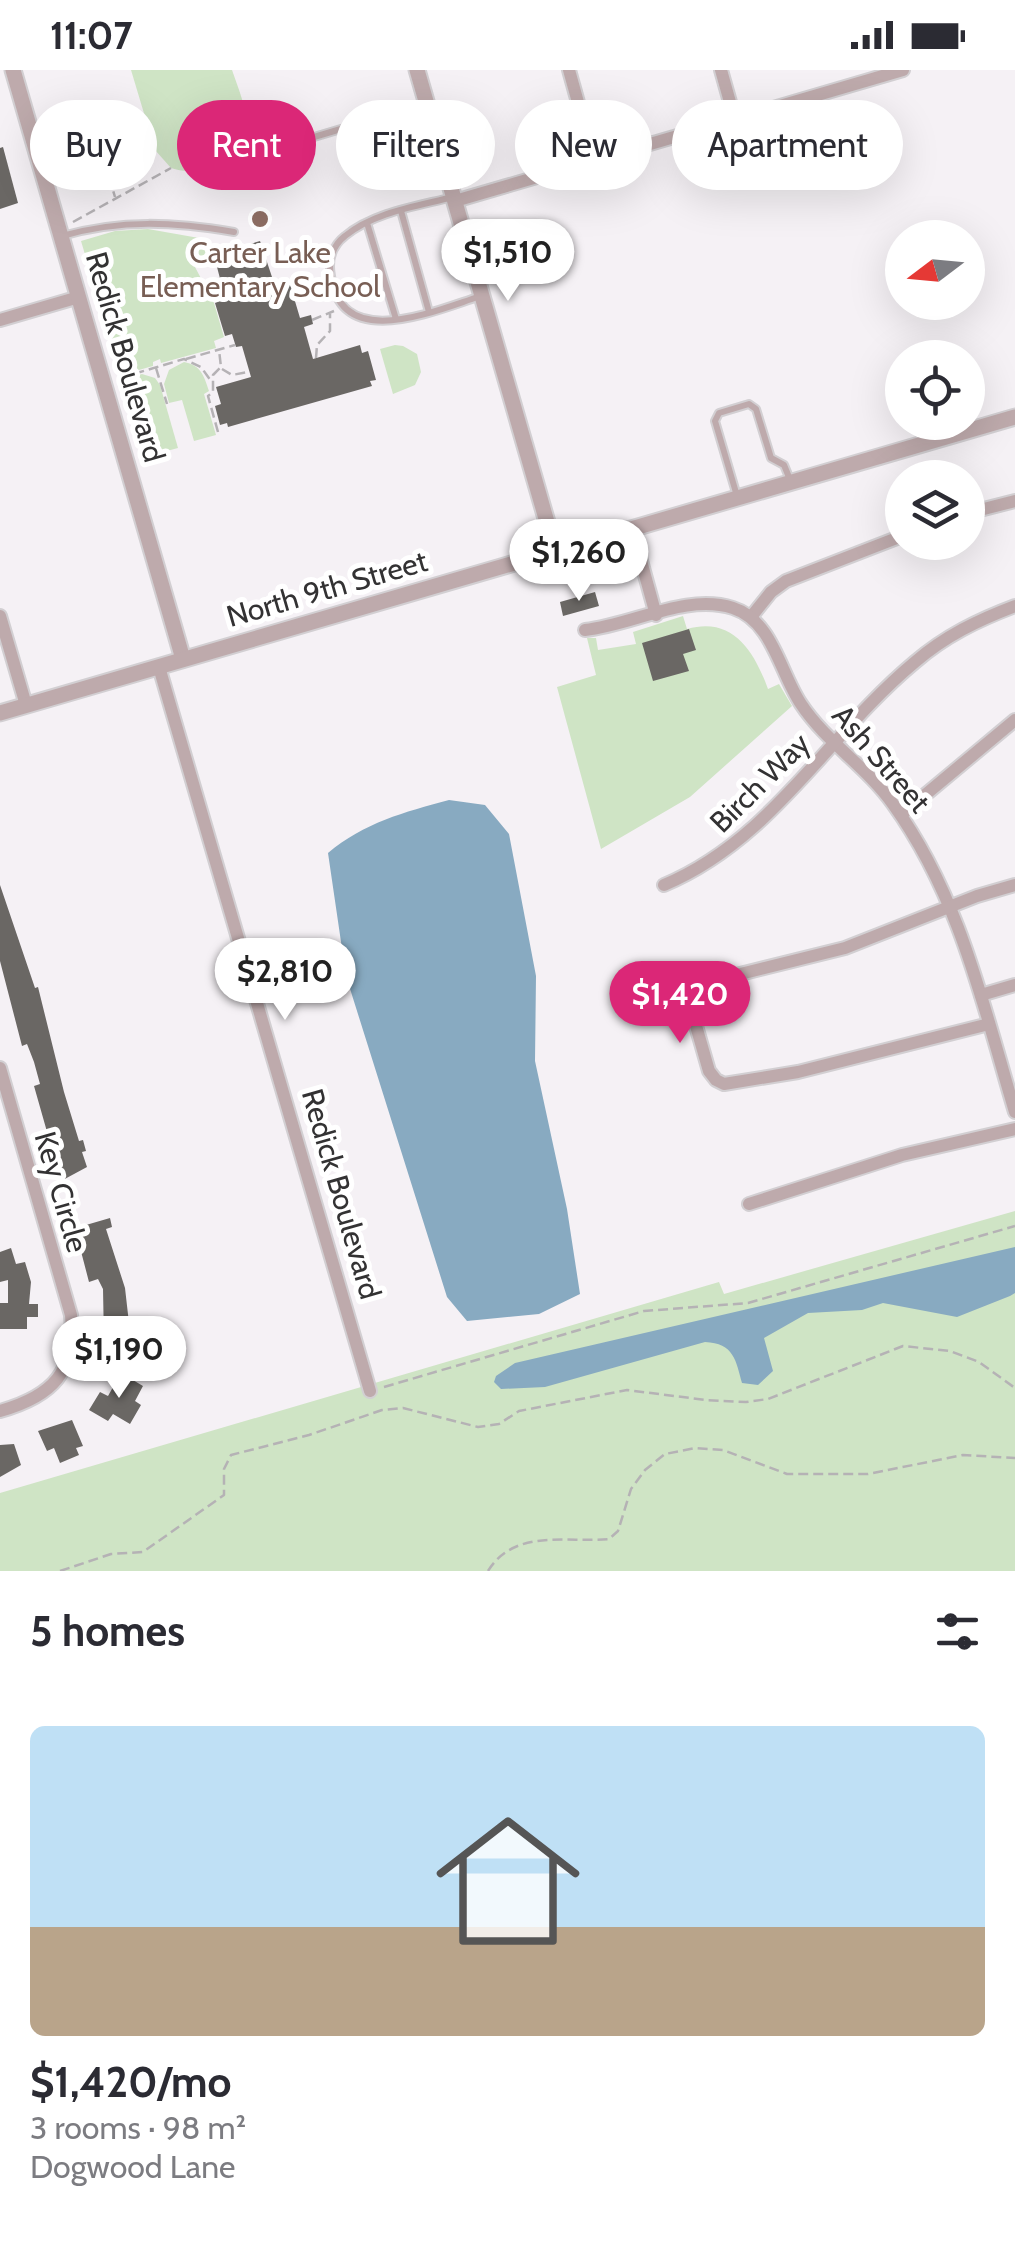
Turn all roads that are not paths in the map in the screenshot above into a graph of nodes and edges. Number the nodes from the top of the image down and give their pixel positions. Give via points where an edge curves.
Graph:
1 (13, 70) edge
2 (417, 70) edge
3 (569, 70) edge
4 (721, 70) edge
5 (902, 70) edge
6 (876, 74) edge
7 (425, 100) edge
8 (577, 100) edge
9 (730, 100) edge
10 (797, 100) edge
11 (515, 182) edge
12 (451, 190) edge
13 (454, 199) junction
14 (401, 211) junction
15 (367, 223) junction
16 (234, 232) dead end
17 (61, 236) junction
18 (482, 296) junction
19 (79, 297) junction
20 (429, 312) junction
21 (0, 320) edge
22 (396, 320) junction
23 (1015, 417) edge
24 (791, 482) junction
25 (738, 498) junction
26 (1015, 501) edge
27 (985, 509) edge
28 (632, 528) junction
29 (885, 543) edge
30 (555, 550) junction
31 (1015, 606) edge
32 (656, 615) junction
33 (0, 616) edge
34 (750, 617) junction
35 (585, 630) dead end
36 (183, 659) junction
37 (159, 666) junction
38 (26, 705) junction
39 (0, 712) edge
40 (1015, 720) edge
41 (836, 743) junction
42 (900, 814) junction
43 (1015, 885) edge
44 (664, 886) dead end
45 (951, 906) junction
46 (1015, 985) edge
47 (981, 995) junction
48 (989, 1024) junction
49 (0, 1068) edge
50 (1011, 1087) edge
51 (1015, 1112) edge
52 (1015, 1129) edge
53 (749, 1204) dead end
54 (370, 1391) road end
55 (0, 1411) edge

1 - 17 street, Redick Boulevard
2 - 7 street
3 - 8 street
4 - 9 street
5 - 6 street
6 - 10 street
11 - 13 street
12 - 13 street
13 - 14 lane
13 - 18 street
14 - 15 lane
14 - 20 lane
15 - 22 lane
15 - 22 lane via 343,237 330,257 331,280 338,301 356,318
16 - 17 lane via 133,221
17 - 19 street, Redick Boulevard
18 - 20 lane
18 - 30 street
19 - 21 street
19 - 36 street, Redick Boulevard
20 - 22 lane
23 - 24 street, North 9th Street
24 - 25 street, North 9th Street
24 - 25 lane via 784,465 772,458 756,409 749,404 719,413 715,421
25 - 28 street, North 9th Street
26 - 27 street
28 - 30 street, North 9th Street
28 - 32 street
29 - 34 street via 786,581
30 - 36 street, North 9th Street
31 - 41 street, Birch Way via 930,649
32 - 34 street via 703,604
32 - 35 street
33 - 38 street
34 - 41 street, Ash Street via 803,708
36 - 37 street, North 9th Street
37 - 38 street, North 9th Street
37 - 54 street, Redick Boulevard
38 - 39 street, North 9th Street
40 - 42 street
41 - 42 street, Ash Street
41 - 44 street, Birch Way via 744,838
42 - 45 street, Ash Street
43 - 45 street
45 - 47 street, Ash Street
45 - 48 street via 845,948 695,987 690,1005 709,1071 724,1084 748,1081
46 - 47 street
47 - 48 street, Ash Street
48 - 50 street, Ash Street
49 - 55 street, Key Circle via 71,1315 73,1342 64,1370 45,1393
50 - 51 street, Ash Street
52 - 53 street via 902,1155

